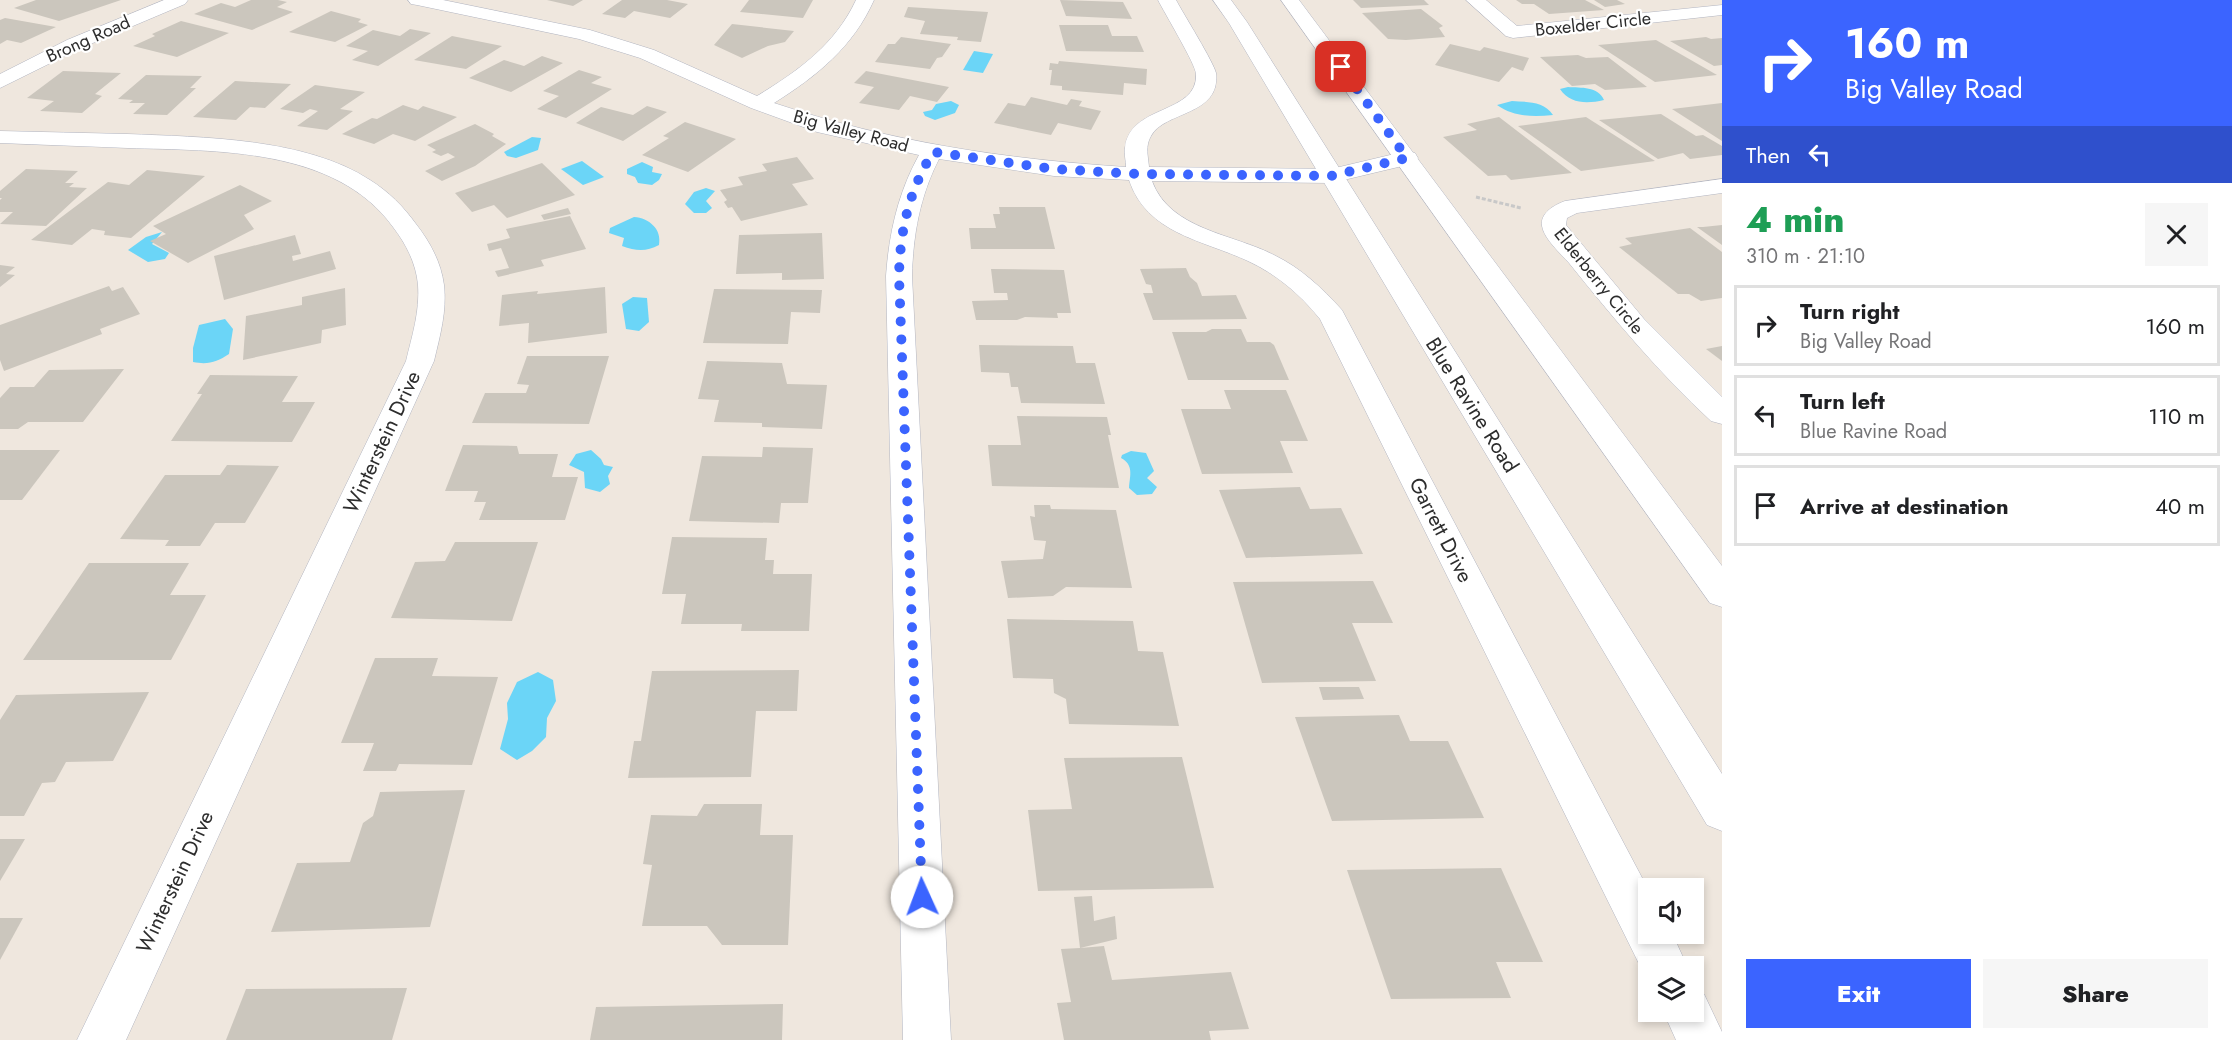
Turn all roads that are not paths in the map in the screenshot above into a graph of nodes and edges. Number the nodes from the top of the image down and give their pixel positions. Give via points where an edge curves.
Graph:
1 (178, 0) edge
2 (417, 0) edge
3 (865, 0) edge
4 (1167, 0) edge
5 (1222, 0) edge
6 (1290, 0) edge
7 (1474, 0) edge
8 (447, 3) edge
9 (1722, 10) edge
10 (0, 82) edge
11 (758, 104) junction
12 (0, 137) edge
13 (933, 152) junction
14 (1407, 158) junction
15 (1138, 174) junction
16 (1331, 176) junction
17 (1722, 186) edge
18 (1722, 414) edge
19 (1722, 593) edge
20 (1722, 811) edge
21 (1659, 956) edge
22 (1692, 1022) edge
23 (101, 1040) edge
24 (927, 1040) edge
25 (1701, 1040) edge

1 - 10 street, Brong Road via 74,44
2 - 8 street, Big Valley Road
3 - 11 street via 856,21 820,62
4 - 15 street, Garrett Drive via 1206,72 1206,83 1191,104 1139,132 1134,142
5 - 16 street, Blue Ravine Road
6 - 14 street
7 - 9 street, Boxelder Circle via 1512,32
8 - 11 street, Big Valley Road via 616,43
11 - 13 street, Big Valley Road via 825,127
12 - 23 street, Winterstein Drive via 230,146 324,167 372,192 397,213 423,253 431,285 430,321 420,361
13 - 15 street, Big Valley Road via 1054,169
13 - 24 street via 907,207 899,276
14 - 16 street, Big Valley Road
14 - 19 street
15 - 16 street, Big Valley Road
15 - 21 street, Garrett Drive via 1153,206 1177,224 1270,262 1317,296 1332,316
16 - 20 street, Blue Ravine Road
17 - 18 street, Elderberry Circle via 1573,206 1554,217 1555,230 1633,325
22 - 25 street

